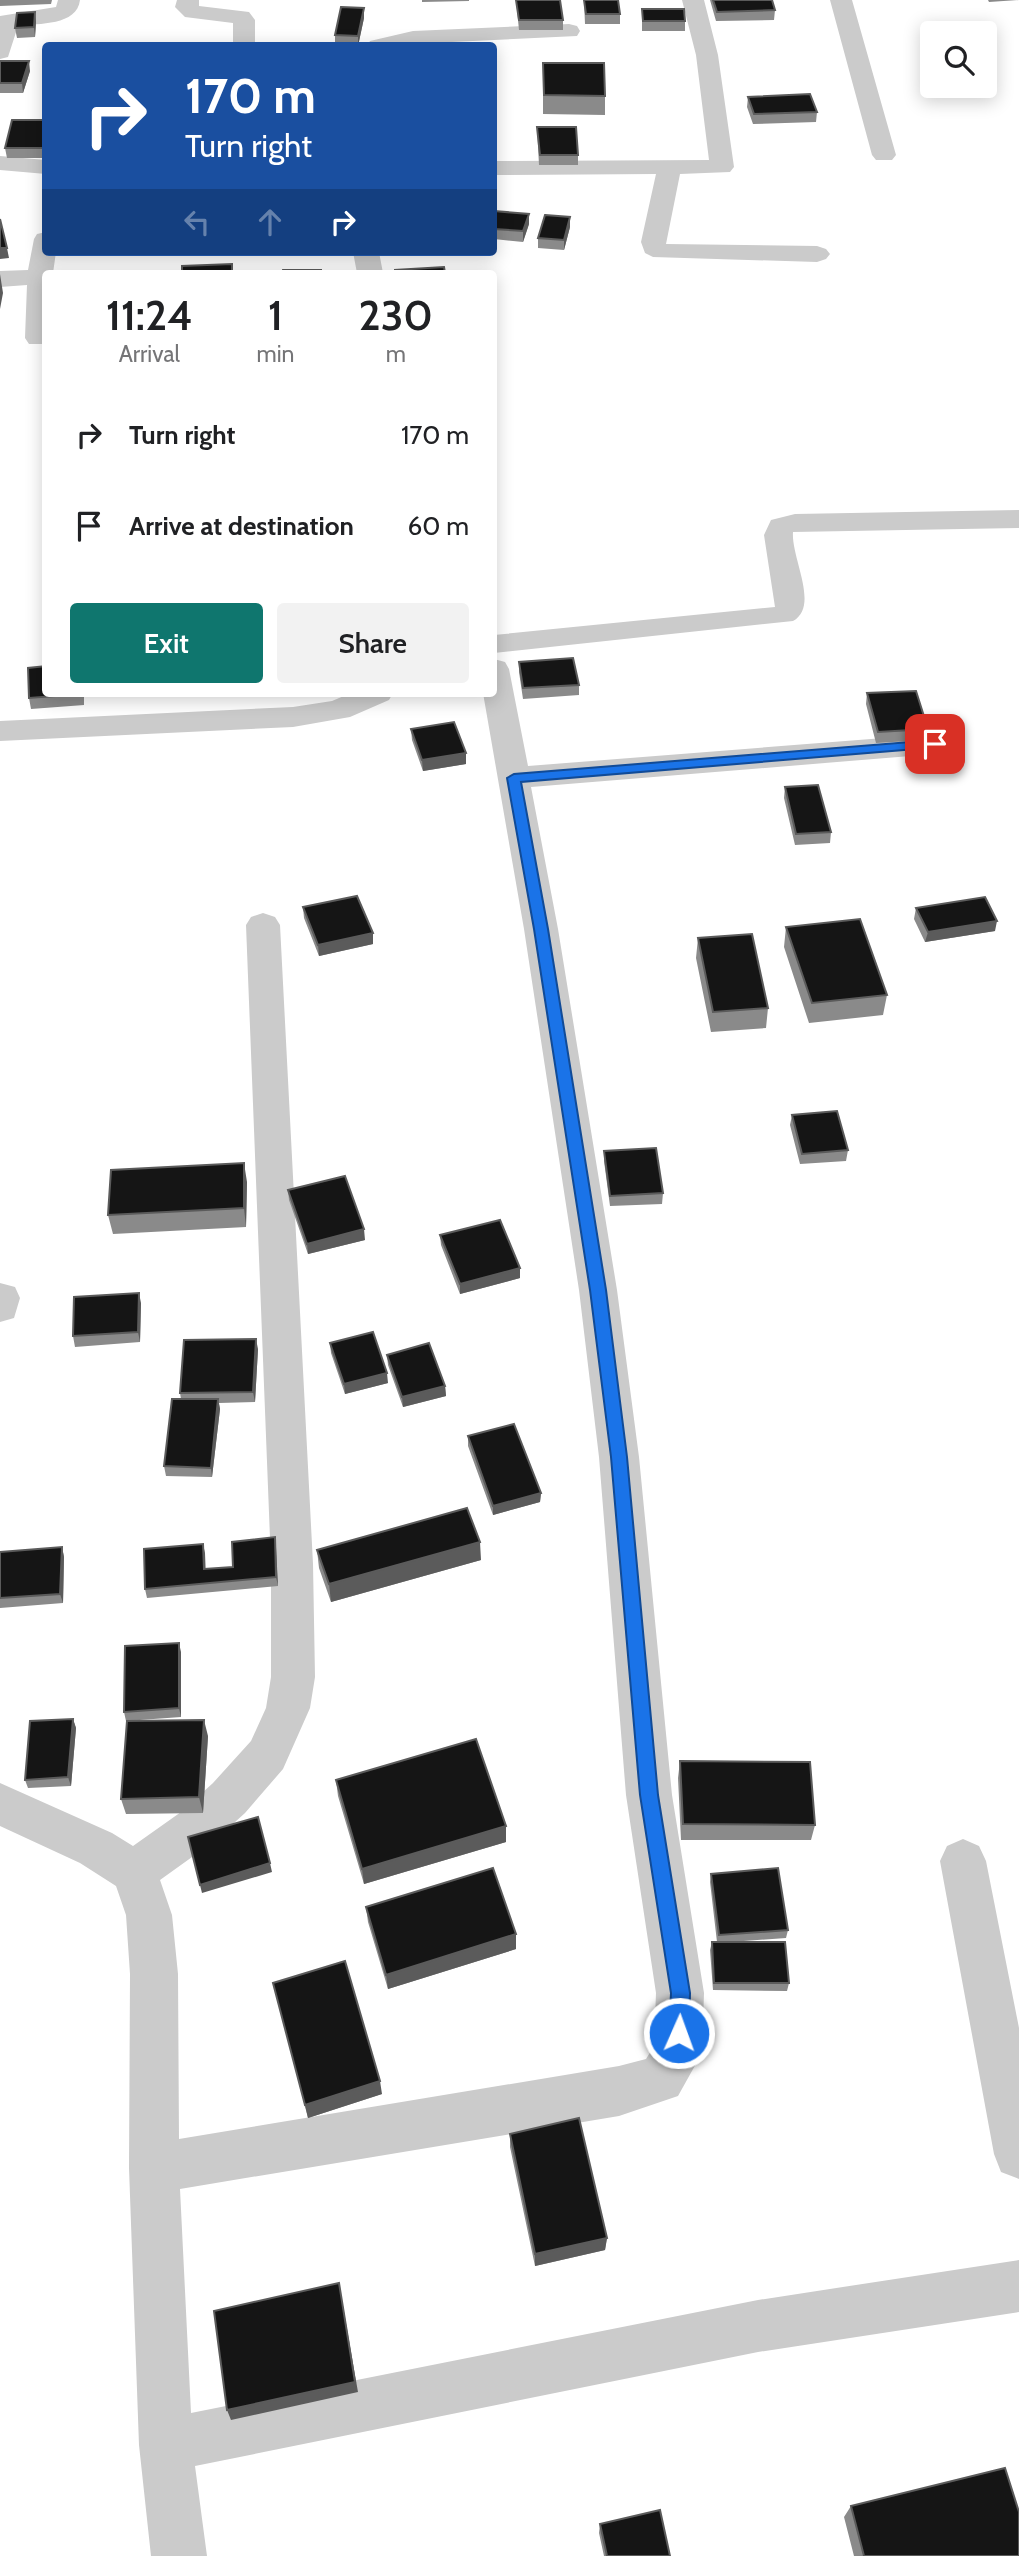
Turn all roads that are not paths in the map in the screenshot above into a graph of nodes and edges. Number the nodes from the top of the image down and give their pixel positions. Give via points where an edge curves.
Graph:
1 (69, 0) edge
2 (188, 0) edge
3 (693, 0) edge
4 (841, 0) edge
5 (244, 42) edge
6 (396, 42) edge
7 (0, 52) edge
8 (573, 56) dead end
9 (884, 155) dead end
10 (0, 163) edge
11 (42, 167) edge
12 (669, 168) junction
13 (497, 169) edge
14 (817, 254) dead end
15 (43, 256) edge
16 (40, 277) junction
17 (0, 279) edge
18 (38, 338) dead end
19 (1019, 519) edge
20 (497, 644) edge
21 (497, 685) edge
22 (369, 697) edge
23 (0, 730) edge
24 (935, 744) dead end
25 (514, 778) junction
26 (263, 925) dead end
27 (0, 1804) edge
28 (963, 1861) dead end
29 (134, 1872) junction
30 (1019, 2154) edge
31 (154, 2168) junction
32 (1019, 2286) edge
33 (166, 2445) junction
34 (180, 2556) edge

1 - 7 street via 62,13 8,21
2 - 5 street via 186,6 193,12 241,17
3 - 12 street via 707,55 722,167
4 - 9 street
6 - 8 street via 568,20
10 - 11 street
12 - 13 street
12 - 14 street via 654,248 662,252
15 - 16 street
16 - 17 street
16 - 18 street
19 - 20 street via 781,526 778,535 790,604 782,615
21 - 25 street
22 - 23 street via 339,710 293,717
24 - 25 street
25 - 31 street via 598,1290 619,1457 649,1795 680,1993 678,2053 661,2079 619,2091
26 - 29 street via 293,1676 288,1708 267,1755 197,1827
27 - 29 street via 96,1848
28 - 30 street
29 - 31 street via 149,1915 154,1974
31 - 33 street
32 - 33 street via 758,2326
33 - 34 street

